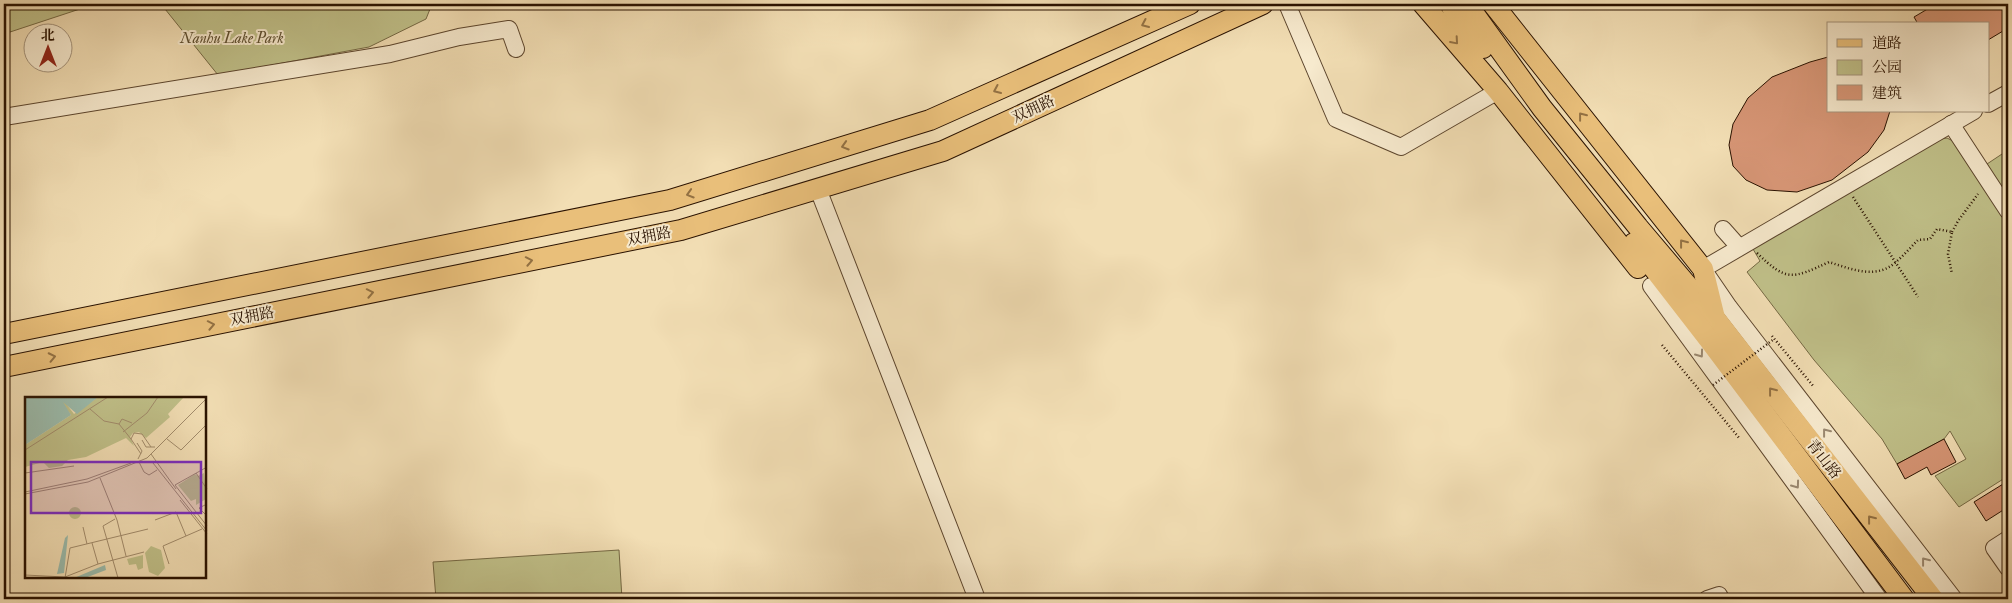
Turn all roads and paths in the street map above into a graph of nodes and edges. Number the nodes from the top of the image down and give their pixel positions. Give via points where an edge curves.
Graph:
1 (1190, 4) edge
2 (1264, 4) edge
3 (1287, 4) edge
4 (1423, 4) edge
5 (1493, 4) edge
6 (1459, 6) edge
7 (516, 49) dead end
8 (1498, 91) junction
9 (2008, 93) edge
10 (1990, 103) edge
11 (1972, 112) edge
12 (4, 117) edge
13 (1951, 124) junction
14 (1989, 181) junction
15 (1845, 185) junction
16 (818, 189) junction
17 (2008, 211) edge
18 (1723, 229) dead end
19 (1952, 232) junction
20 (1743, 245) junction
21 (1896, 263) junction
22 (1703, 268) junction
23 (1952, 274) dead end
24 (1651, 286) junction
25 (1918, 297) dead end
26 (1716, 318) junction
27 (4, 334) edge
28 (1710, 341) junction
29 (1662, 344) dead end
30 (4, 367) edge
31 (1713, 385) dead end
32 (1814, 387) dead end
33 (1740, 439) dead end
34 (2008, 539) edge
35 (2008, 568) edge
36 (977, 599) edge
37 (1707, 599) edge
38 (1721, 599) edge
39 (1879, 599) edge
40 (1904, 599) edge
41 (1933, 599) edge
42 (1954, 599) edge

1 -> 27 main road, 双拥路 via 930,120 670,200
2 - 16 main road, 双拥路 via 943,151
3 - 8 street via 1336,120 1401,147
4 -> 8 main road
22 -> 5 main road
6 - 26 main road, 青山路 via 1638,228
6 - 28 main road
7 - 12 street via 509,29 390,54
8 - 24 main road
9 - 10 street
11 - 13 street
13 - 14 street
13 - 15 street
14 - 17 street
14 - 19 path
15 - 20 street
15 - 21 path
30 -> 16 main road, 双拥路 via 681,230
16 - 36 street
18 - 20 street
19 - 21 path via 1937,229 1930,239 1918,240
19 - 23 path via 1948,254
20 - 21 path via 1778,272 1791,276 1829,262 1855,270 1880,272
20 - 22 street
21 - 25 path
22 - 26 main road
42 -> 22 street via 1729,308
24 - 28 main road
24 -> 39 street
41 -> 26 main road, 青山路
28 - 40 main road, 青山路
29 - 33 path
31 - 32 path, bridge via 1774,339
34 - 35 street via 1994,548
37 - 38 street via 1719,595

